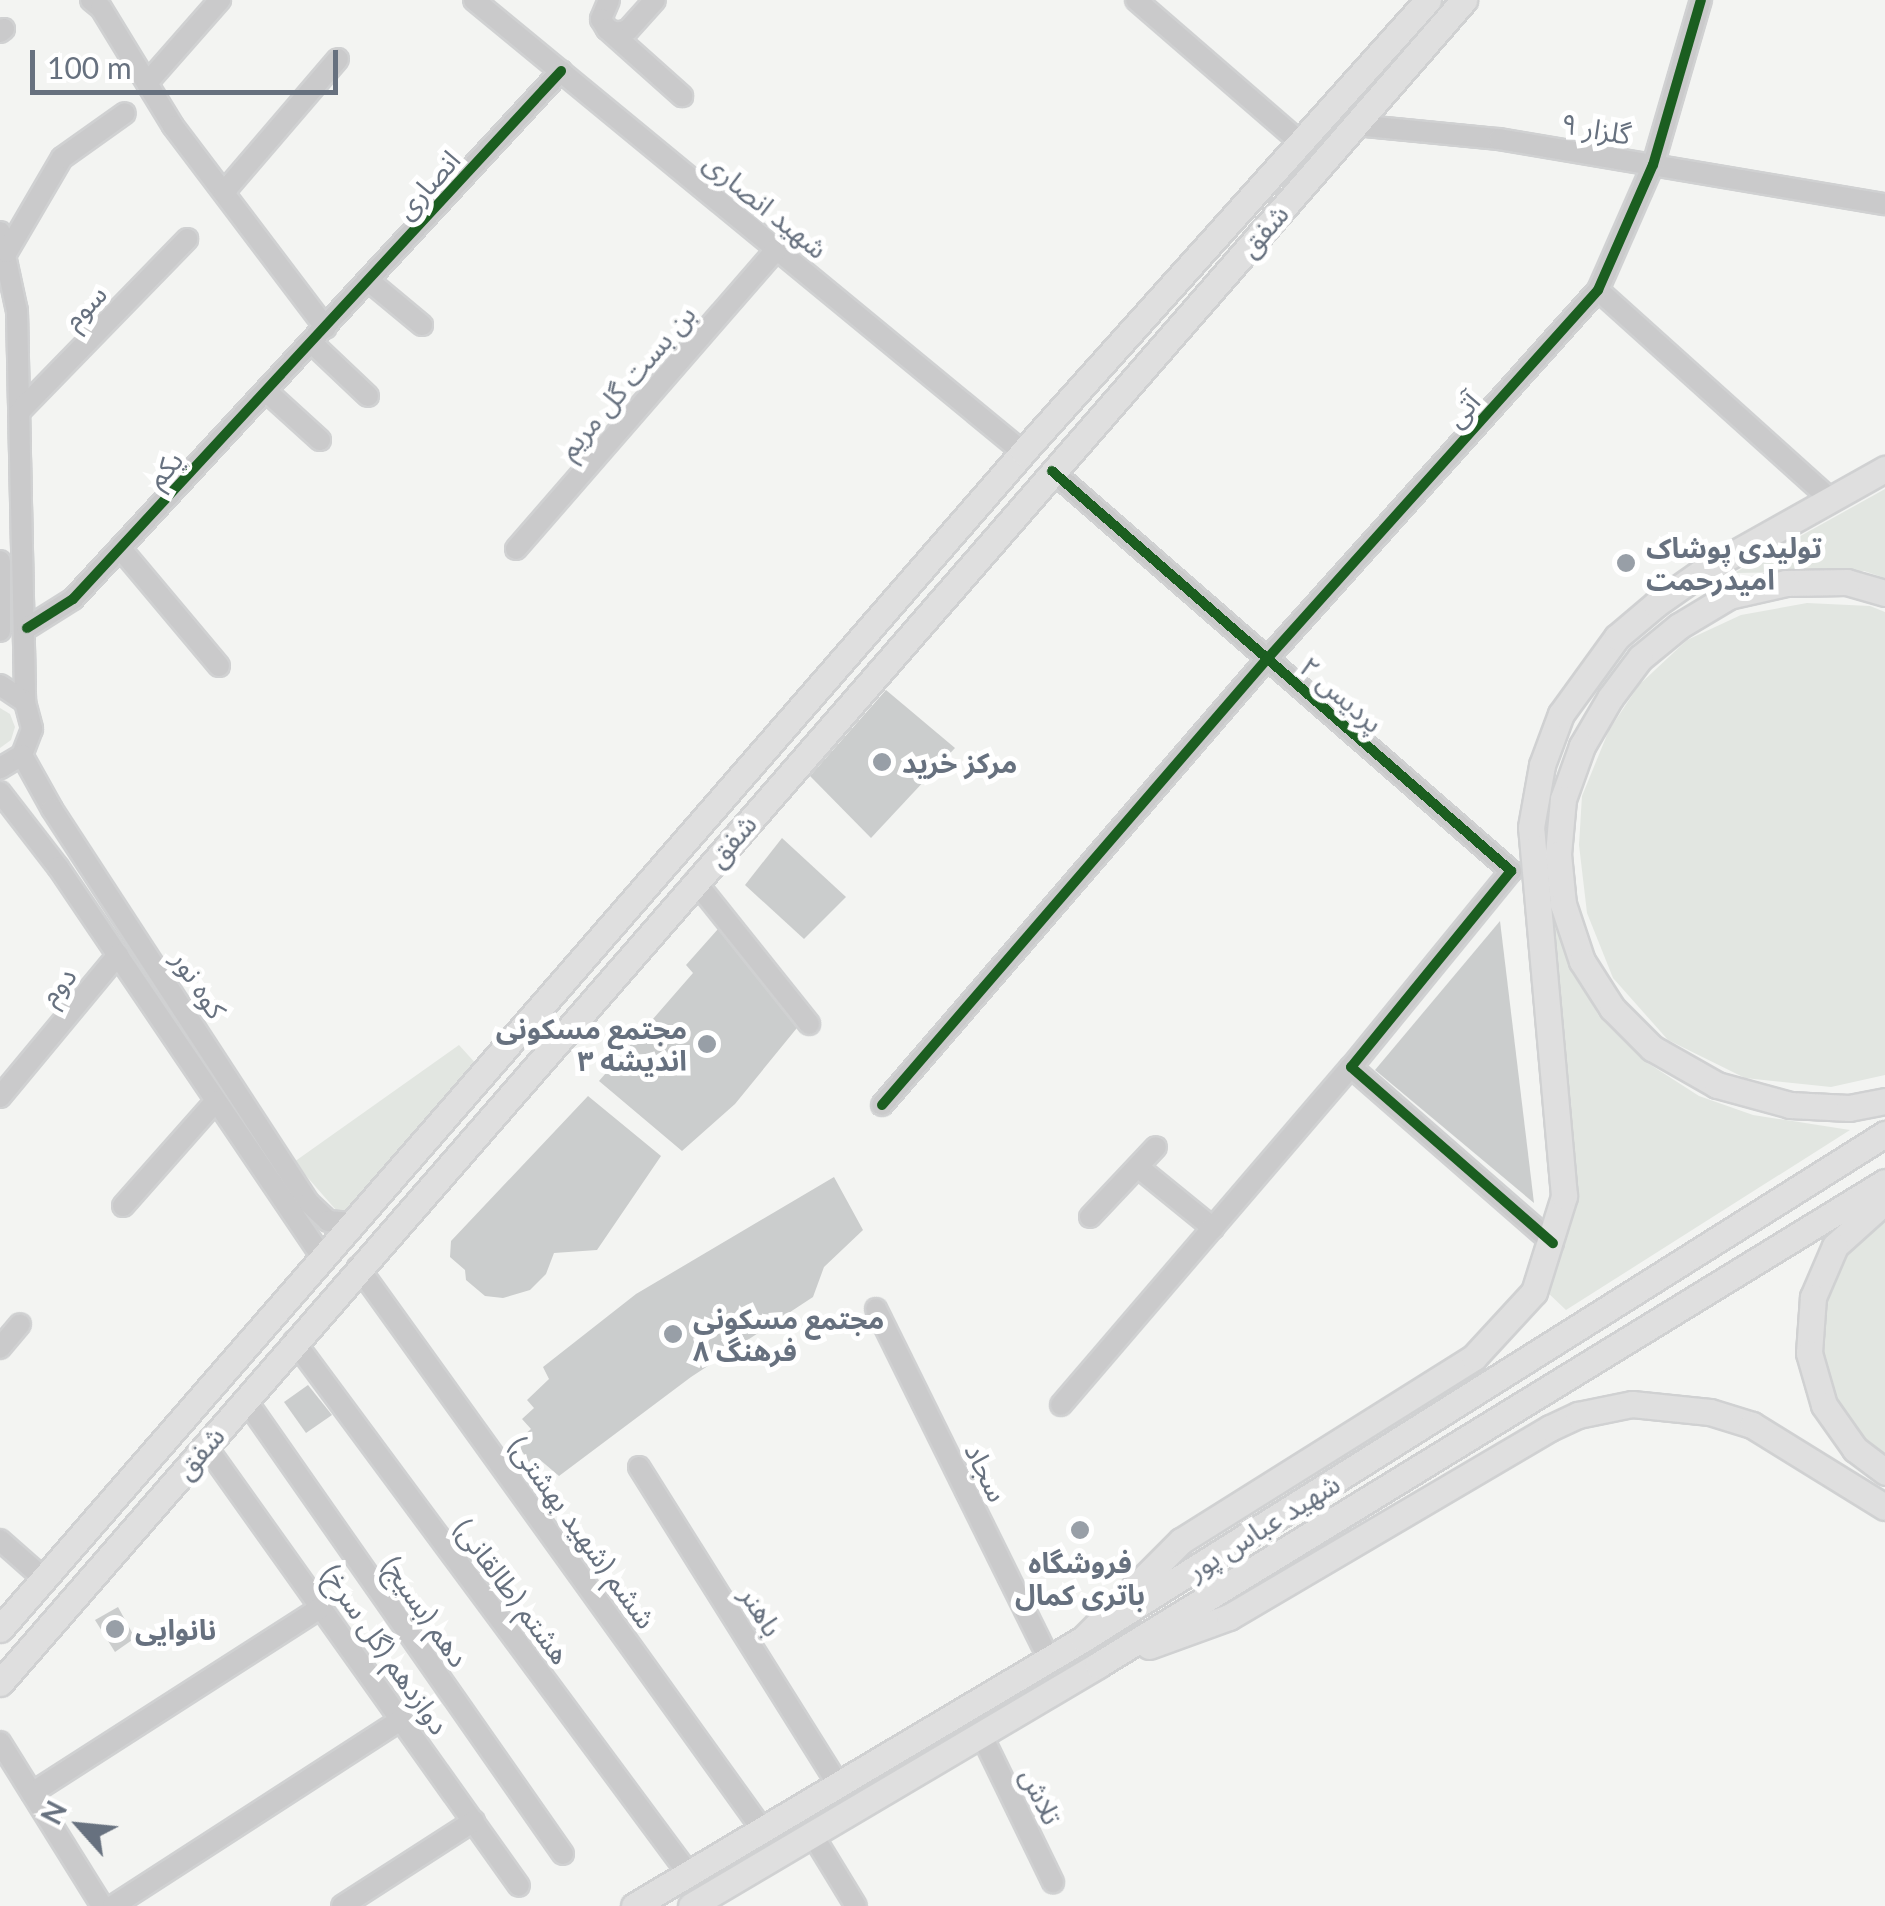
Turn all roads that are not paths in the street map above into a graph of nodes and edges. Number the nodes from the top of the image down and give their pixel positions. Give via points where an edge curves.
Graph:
1 (92, 0) edge
2 (220, 0) edge
3 (474, 0) edge
4 (609, 0) edge
5 (655, 0) edge
6 (1136, 0) edge
7 (1428, 0) edge
8 (1464, 0) edge
9 (1701, 0) edge
10 (606, 29) junction
11 (338, 59) dead end
12 (560, 71) junction
13 (147, 82) junction
14 (682, 96) dead end
15 (126, 113) dead end
16 (1355, 124) junction
17 (1301, 143) junction
18 (1653, 165) junction
19 (224, 192) junction
20 (1885, 204) edge
21 (0, 232) edge
22 (187, 239) dead end
23 (777, 249) junction
24 (8, 252) junction
25 (369, 281) junction
26 (1598, 290) junction
27 (422, 325) dead end
28 (319, 335) junction
29 (266, 391) junction
30 (368, 396) dead end
31 (20, 411) junction
32 (320, 440) dead end
33 (1023, 452) junction
34 (1885, 469) edge
35 (1052, 472) junction
36 (1830, 500) junction
37 (120, 548) junction
38 (516, 549) dead end
39 (0, 561) edge
40 (1885, 593) edge
41 (26, 628) junction
42 (0, 631) edge
43 (1268, 659) junction
44 (219, 666) dead end
45 (0, 685) edge
46 (25, 702) junction
47 (22, 755) junction
48 (0, 768) edge
49 (0, 792) edge
50 (695, 881) junction
51 (118, 955) junction
52 (810, 1024) dead end
53 (1352, 1066) junction
54 (0, 1097) edge
55 (216, 1101) junction
56 (1885, 1101) edge
57 (882, 1105) dead end
58 (1885, 1134) edge
59 (1156, 1147) dead end
60 (1138, 1167) junction
61 (1885, 1182) edge
62 (1885, 1201) edge
63 (123, 1206) dead end
64 (322, 1215) junction
65 (1090, 1217) dead end
66 (349, 1224) junction
67 (1213, 1228) junction
68 (306, 1234) junction
69 (1553, 1243) junction
70 (321, 1256) junction
71 (358, 1267) junction
72 (876, 1309) dead end
73 (20, 1324) dead end
74 (294, 1341) junction
75 (0, 1348) edge
76 (245, 1399) junction
77 (1061, 1406) dead end
78 (206, 1445) junction
79 (640, 1467) dead end
80 (1885, 1472) edge
81 (1885, 1508) edge
82 (93, 1519) junction
83 (0, 1540) edge
84 (120, 1543) junction
85 (42, 1578) junction
86 (322, 1606) junction
87 (0, 1630) edge
88 (1082, 1639) junction
89 (1049, 1659) junction
90 (1098, 1665) junction
91 (0, 1683) edge
92 (402, 1718) junction
93 (981, 1734) junction
94 (0, 1742) edge
95 (838, 1784) junction
96 (32, 1794) junction
97 (474, 1822) junction
98 (762, 1829) junction
99 (812, 1834) junction
100 (563, 1854) dead end
101 (688, 1873) junction
102 (1053, 1882) dead end
103 (519, 1886) dead end
104 (696, 1905) edge
105 (102, 1906) edge
106 (113, 1906) edge
107 (342, 1906) edge
108 (634, 1906) edge
109 (856, 1906) edge

1 - 13 street
2 - 13 street
3 - 12 street, شهید انصاری
4 - 10 street via 600,13
5 - 10 street via 628,30
6 - 17 street
7 - 17 main road, شفق
8 - 16 main road, شفق
9 - 18 street, آتی
10 - 14 street
11 - 19 street
12 - 23 street, شهید انصاری
12 - 25 street, انصاری
13 - 19 street
15 - 24 street via 62,158
16 - 18 street, گلزار ۹
16 - 35 main road, شفق
17 - 33 main road, شفق
18 - 20 street, گلزار ۹
18 - 26 street, آتی
19 - 28 street
21 - 24 street
22 - 31 street, سوم
23 - 33 street, شهید انصاری
23 - 38 street, بن بست گل مریم
24 - 31 street via 18,311
25 - 27 street
25 - 28 street, انصاری
26 - 36 street
26 - 43 street, آتی
28 - 29 street, یکم
28 - 30 street
29 - 32 street
29 - 37 street, یکم
31 - 41 street
33 - 66 main road, شفق
34 - 36 main road
35 - 43 street, پردیس ۲
35 - 50 main road, شفق
36 - 69 main road via 1703,571 1616,638 1561,714 1542,765 1531,826 1564,1164
37 - 41 street, یکم via 73,599
37 - 44 street
39 - 42 street
40 - 56 main road via 1848,582 1786,582 1729,596 1679,626 1640,658 1582,746 1563,799 1558,854 1564,904 1582,961 1612,1008 1652,1048 1717,1085 1790,1105 1849,1108
41 - 46 street
43 - 53 street, پردیس ۲ via 1511,871
43 - 57 street, آتی
45 - 46 street
46 - 47 street via 32,729
47 - 48 street
47 - 64 street, کوه نور
49 - 51 street, کوه نور
50 - 52 street
50 - 71 main road, شفق
51 - 54 street, دوم
51 - 55 street, کوه نور
53 - 67 street
53 - 69 street
55 - 63 street
55 - 68 street, کوه نور
58 - 88 main road, شهید عباس پور
59 - 60 street
60 - 65 street
60 - 67 street
61 - 90 main road, شهید عباس پور
62 - 80 main road via 1835,1246 1813,1296 1809,1353 1824,1405 1855,1449
64 - 66 street
64 - 68 street via 316,1234
66 - 70 main road, شفق
67 - 77 street
68 - 70 street, کوه نور
69 - 88 main road via 1534,1292 1474,1357 1181,1541
70 - 82 main road, شفق
71 - 74 main road, شفق
71 - 98 street, ششم (شهید بهشتی)
72 - 89 street, سجاد
73 - 75 street
74 - 76 main road, شفق
74 - 101 street, هشتم (طالقانی)
76 - 78 main road, شفق
76 - 100 street, دهم (بسیج)
78 - 84 main road, شفق
78 - 86 street, دوازدهم (گل سرخ)
79 - 95 street, باهنر
81 - 90 main road via 1752,1426 1667,1406 1578,1415 1229,1617
82 - 84 main road
82 - 85 main road, شفق
83 - 85 street
84 - 91 main road, شفق
85 - 87 main road, شفق
86 - 92 street, دوازدهم (گل سرخ)
86 - 96 street
88 - 89 main road, شهید عباس پور
89 - 95 main road, شهید عباس پور
90 - 93 main road, شهید عباس پور
92 - 97 street, دوازدهم (گل سرخ)
92 - 106 street
93 - 99 main road, شهید عباس پور
93 - 102 street, تلاش
94 - 96 street
95 - 98 main road, شهید عباس پور
96 - 105 street
97 - 103 street, دوازدهم (گل سرخ)
97 - 107 street
98 - 101 main road, شهید عباس پور
99 - 104 main road, شهید عباس پور
99 - 109 street
101 - 108 main road, شهید عباس پور

